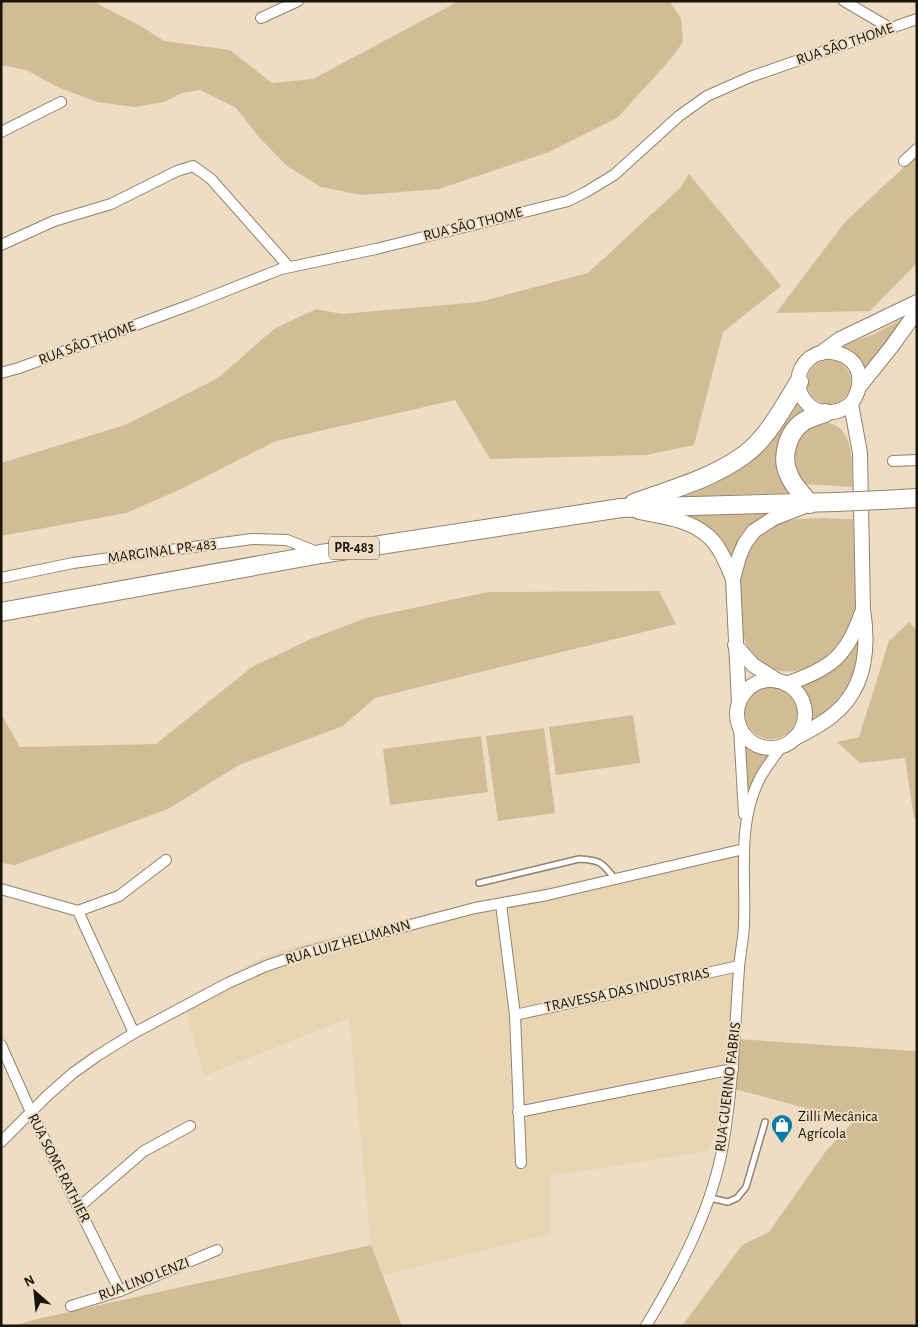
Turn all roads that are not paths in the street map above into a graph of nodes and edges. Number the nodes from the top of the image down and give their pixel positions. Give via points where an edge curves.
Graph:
1 (298, 1) edge
2 (844, 1) edge
3 (261, 18) dead end
4 (917, 20) edge
5 (890, 28) junction
6 (61, 102) dead end
7 (1, 132) edge
8 (917, 149) edge
9 (904, 161) dead end
10 (1, 245) edge
11 (289, 267) junction
12 (917, 302) edge
13 (917, 311) edge
14 (821, 353) junction
15 (1, 373) edge
16 (798, 382) junction
17 (860, 386) junction
18 (851, 404) junction
19 (824, 413) junction
20 (917, 460) edge
21 (893, 461) dead end
22 (917, 498) edge
23 (810, 504) junction
24 (621, 508) junction
25 (321, 554) junction
26 (1, 578) edge
27 (733, 579) junction
28 (863, 609) junction
29 (1, 612) edge
30 (735, 645) junction
31 (782, 682) junction
32 (739, 703) junction
33 (739, 728) junction
34 (788, 743) junction
35 (745, 832) junction
36 (744, 849) junction
37 (166, 860) dead end
38 (615, 879) junction
39 (479, 883) dead end
40 (1, 889) edge
41 (501, 904) junction
42 (78, 911) junction
43 (739, 966) junction
44 (515, 1015) junction
45 (134, 1033) junction
46 (1, 1045) edge
47 (733, 1068) junction
48 (30, 1112) junction
49 (518, 1112) junction
50 (764, 1122) dead end
51 (190, 1126) dead end
52 (1, 1142) edge
53 (521, 1163) dead end
54 (710, 1198) junction
55 (79, 1207) junction
56 (217, 1250) dead end
57 (120, 1291) junction
58 (71, 1306) dead end
59 (646, 1326) edge

1 - 3 street
2 - 5 street
4 - 5 street, RUA SÃO THOME
5 - 11 street, RUA SÃO THOME via 750,77 707,96 679,116 614,175 568,201 376,249
6 - 7 street
8 - 9 street
10 - 11 street via 54,221 112,204 193,166 211,179
11 - 15 street, RUA SÃO THOME
12 - 14 street via 840,339
13 - 17 street
14 - 16 street via 808,360
14 - 17 street via 844,355 854,363
16 - 19 street via 809,405
16 - 24 highway via 771,427 745,455 711,475
17 - 18 street
18 - 19 street via 844,410
18 - 28 street via 860,453
19 - 23 highway via 796,428 789,438 786,452 789,477
20 - 21 street
22 - 23 highway, PR-483, bridge
23 - 24 highway, PR-483
23 - 27 street via 774,518 754,531 745,543
24 - 25 highway, PR-483
24 - 27 street via 690,523 709,536
25 - 26 street, MARGINAL PR-483 via 287,540 252,539 73,563
25 - 29 highway, PR-483
27 - 30 street
28 - 31 street via 849,643 826,668
28 - 34 street via 866,629 864,664 849,699 828,720
30 - 31 street via 753,665
30 - 32 street
31 - 32 street via 754,684
31 - 34 street via 798,694 804,710 802,726
32 - 33 street
33 - 34 street via 750,741 765,748
33 - 35 street
34 - 35 street via 768,764 758,781
35 - 36 street, RUA GUERINO FABRIS
36 - 38 street, RUA LUIZ HELLMANN
36 - 43 street, RUA GUERINO FABRIS via 744,924
37 - 42 street via 118,896
38 - 39 lane via 604,865 579,859
38 - 41 street, RUA LUIZ HELLMANN
40 - 42 street
41 - 44 street
41 - 45 street, RUA LUIZ HELLMANN via 357,938 266,966
42 - 45 street
43 - 44 street, TRAVESSA DAS INDUSTRIAS
43 - 47 street, RUA GUERINO FABRIS
44 - 49 street
45 - 48 street, RUA LUIZ HELLMANN via 73,1073
46 - 48 street, RUA SOME RATHIER
47 - 49 street
47 - 54 street, RUA GUERINO FABRIS via 723,1145
48 - 52 street, RUA LUIZ HELLMANN
48 - 55 street, RUA SOME RATHIER
49 - 53 street
50 - 54 lane via 746,1187 737,1198 728,1202
51 - 55 street via 144,1151
54 - 59 street, RUA GUERINO FABRIS via 670,1286
55 - 57 street, RUA SOME RATHIER
56 - 57 street, RUA LINO LENZI
57 - 58 street, RUA LINO LENZI

